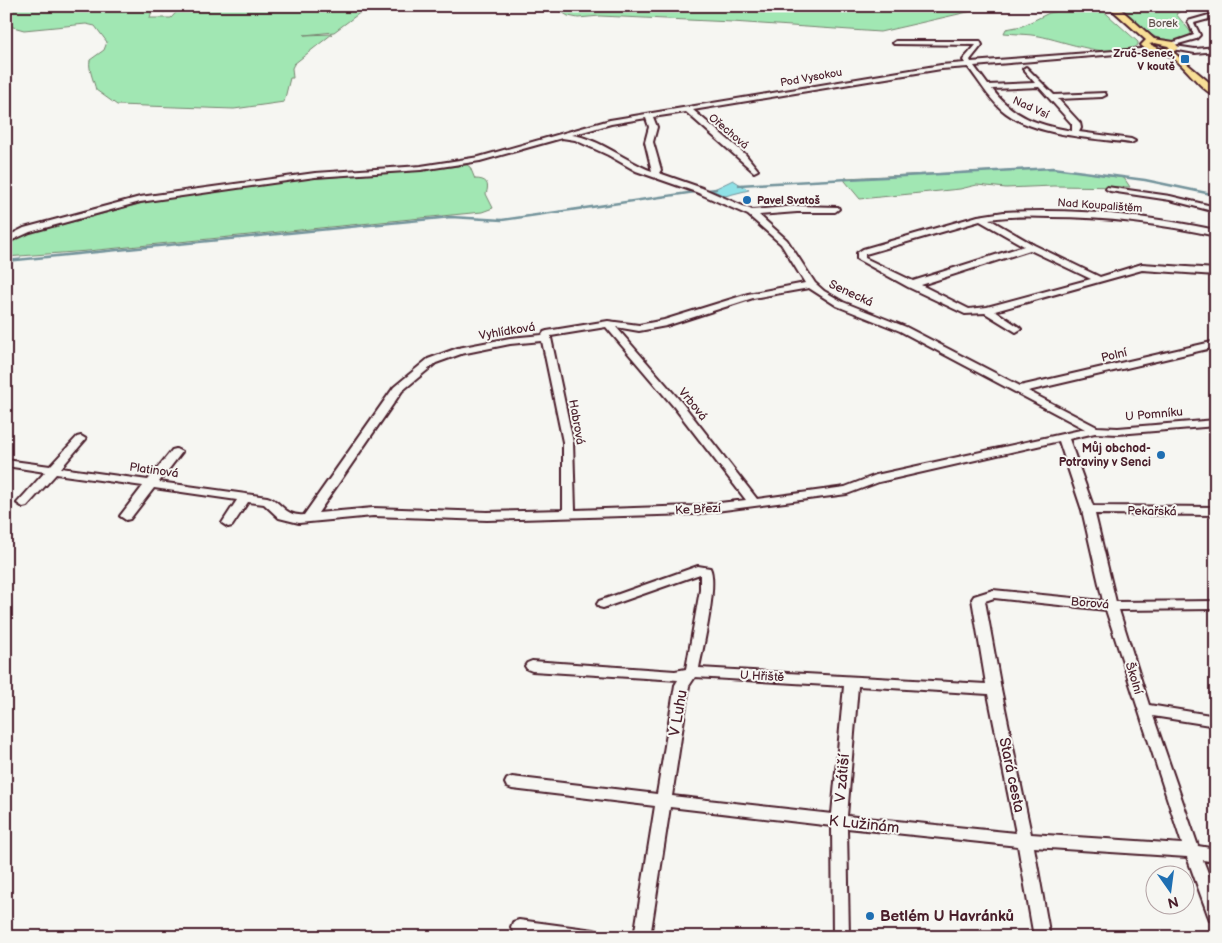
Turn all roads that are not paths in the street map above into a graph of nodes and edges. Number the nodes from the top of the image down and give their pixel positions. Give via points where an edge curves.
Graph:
1 (1112, 6) edge
2 (1216, 15) edge
3 (896, 43) dead end
4 (1152, 45) junction
5 (1171, 48) junction
6 (1216, 49) edge
7 (969, 64) junction
8 (1026, 69) dead end
9 (1212, 84) edge
10 (1041, 86) junction
11 (988, 88) junction
12 (1216, 92) edge
13 (1102, 95) dead end
14 (1052, 97) junction
15 (688, 110) junction
16 (649, 116) junction
17 (1074, 132) junction
18 (563, 136) junction
19 (1131, 141) dead end
20 (754, 170) dead end
21 (655, 174) junction
22 (1110, 189) dead end
23 (835, 209) dead end
24 (1216, 210) edge
25 (751, 214) junction
26 (981, 218) junction
27 (1216, 233) edge
28 (6, 240) edge
29 (1031, 247) junction
30 (1216, 272) edge
31 (1099, 280) junction
32 (811, 285) junction
33 (911, 285) junction
34 (987, 310) junction
35 (608, 324) junction
36 (1016, 329) dead end
37 (546, 338) junction
38 (1216, 344) edge
39 (1018, 390) junction
40 (1216, 423) edge
41 (1095, 430) junction
42 (1063, 437) junction
43 (81, 439) dead end
44 (176, 452) dead end
45 (6, 463) edge
46 (53, 470) junction
47 (152, 484) junction
48 (245, 497) junction
49 (754, 502) junction
50 (24, 503) dead end
51 (1088, 510) junction
52 (1216, 511) edge
53 (569, 513) junction
54 (126, 516) dead end
55 (292, 519) joint
56 (307, 519) junction
57 (228, 523) dead end
58 (603, 604) dead end
59 (1111, 606) junction
60 (1216, 606) edge
61 (980, 613) joint
62 (532, 666) dead end
63 (692, 672) junction
64 (853, 680) junction
65 (994, 689) junction
66 (1144, 709) junction
67 (1216, 721) edge
68 (512, 783) dead end
69 (664, 800) junction
70 (839, 821) junction
71 (1025, 840) junction
72 (1192, 852) junction
73 (1216, 856) edge
74 (1216, 915) edge
75 (519, 927) dead end
76 (594, 937) edge
77 (642, 937) edge
78 (841, 937) edge
79 (1042, 937) edge

1 - 4 main road
2 - 5 street via 1190,22 1197,36
3 - 7 street via 978,42 966,60
4 - 5 main road
4 - 7 street, Pod Vysokou
5 - 6 street
5 - 9 main road
7 - 11 street, Nad Vsí
7 - 15 street, Pod Vysokou
8 - 10 street, Nad Vsí
9 - 12 main road
10 - 11 street, Nad Vsí
10 - 14 street, Nad Vsí
11 - 17 street, Nad Vsí via 1010,112 1046,127
13 - 14 street, Nad Vsí
14 - 17 street, Nad Vsí via 1076,123
15 - 16 street, Pod Vysokou
15 - 20 street, Ořechová
16 - 18 street, Pod Vysokou via 610,122
16 - 21 street via 654,127 649,142 657,170
17 - 19 street, Nad Vsí
18 - 21 street, Senecká via 611,153
18 - 28 street, Pod Vysokou via 480,159 422,168 306,176 140,200 27,230
21 - 25 street, Senecká
22 - 24 street via 1161,196
23 - 25 street
25 - 32 street, Senecká via 784,242
26 - 27 street, Nad Koupalištěm via 1068,214 1158,223
26 - 29 street
26 - 33 street, Nad Koupalištěm via 861,253 861,259
29 - 31 street
29 - 33 street
30 - 31 street, Nad Koupalištěm via 1142,267
31 - 34 street, Nad Koupalištěm
32 - 35 street, Vyhlídková via 751,296 666,323 639,328
32 - 39 street, Senecká via 840,304 903,330
33 - 34 street, Nad Koupalištěm via 962,311
34 - 36 street
35 - 37 street, Vyhlídková via 547,334
35 - 49 street, Vrbová via 678,405
37 - 53 street, Habrová via 568,442
37 - 56 street, Vyhlídková via 510,340 458,351 432,361 411,376 398,388
38 - 39 street, Polní
39 - 41 street, Senecká
40 - 41 street, U Pomníku
41 - 42 street, Ke Březí
42 - 49 street, Ke Březí via 876,479 847,490
42 - 51 street, Školní
43 - 46 street
44 - 47 street
45 - 46 street, Platinová
46 - 47 street, Platinová
46 - 50 street
47 - 48 street, Platinová
47 - 54 street
48 - 55 street, Platinová via 267,501
48 - 57 street
49 - 53 street, Ke Březí via 712,509
51 - 52 street, Pekařská
51 - 59 street, Školní
53 - 56 street, Ke Březí via 487,516 373,512
55 - 56 street, Ke Březí
58 - 63 street, V Luhu via 698,570 706,571 706,590
59 - 60 street, Borová
59 - 61 street, Borová via 993,594 978,600
59 - 66 street, Školní
61 - 65 street, Stará cesta
62 - 63 street, U Hřiště via 675,676
63 - 64 street, U Hřiště
63 - 69 street, V Luhu via 682,685
64 - 65 street, U Hřiště
64 - 70 street, V zátiší
65 - 71 street, Stará cesta
66 - 67 street
66 - 72 street, Školní
68 - 69 street, K Lužinám
69 - 70 street, K Lužinám
69 - 77 street, V Luhu
70 - 71 street, K Lužinám
70 - 78 street, V zátiší
71 - 72 street, K Lužinám
71 - 79 street, Stará cesta
72 - 73 street, K Lužinám
72 - 74 street, Školní
75 - 76 street

